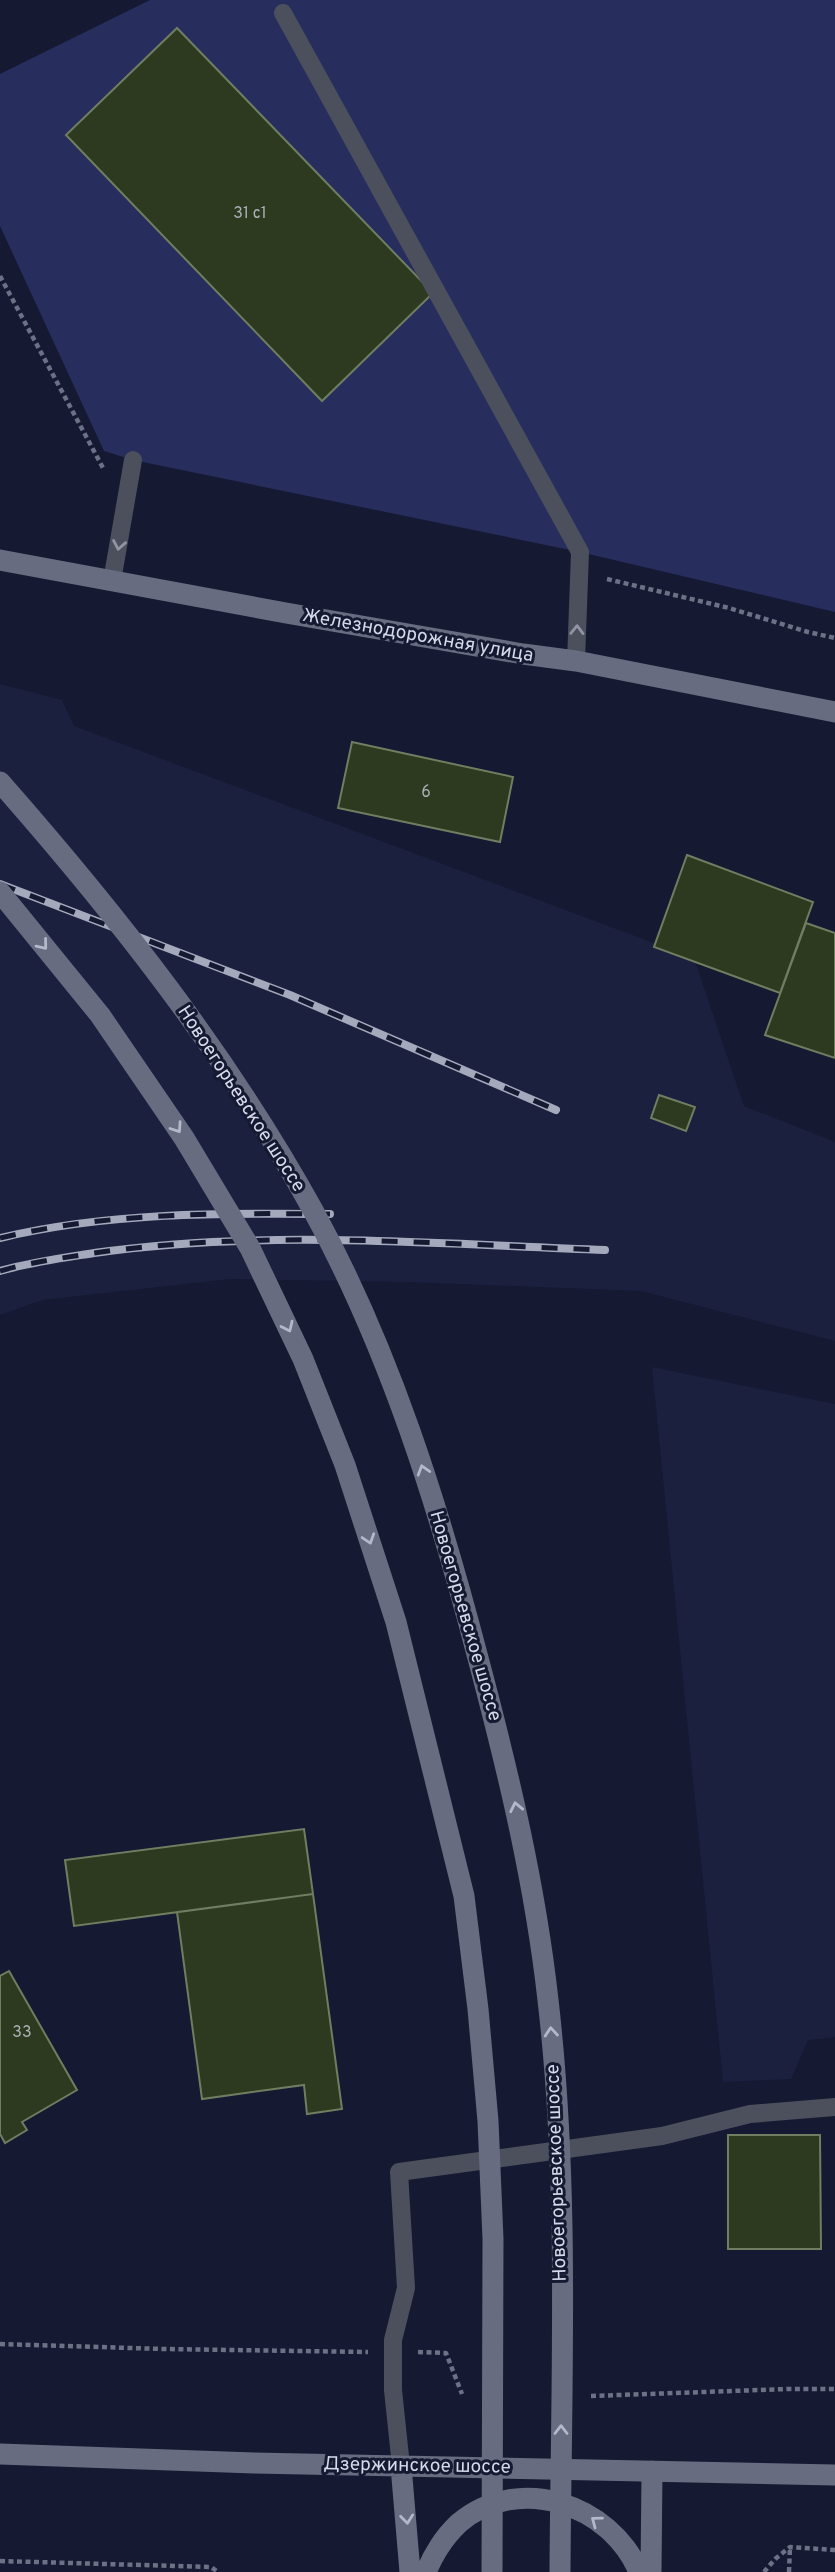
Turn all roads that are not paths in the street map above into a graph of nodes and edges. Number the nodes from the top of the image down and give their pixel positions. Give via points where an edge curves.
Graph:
1 (283, 13) dead end
2 (133, 460) dead end
3 (0, 560) edge
4 (112, 581) junction
5 (576, 661) junction
6 (835, 712) edge
7 (0, 782) edge
8 (0, 892) edge
9 (835, 2107) edge
10 (0, 2454) edge
11 (401, 2466) junction
12 (652, 2471) junction
13 (835, 2475) edge
14 (411, 2572) edge
15 (426, 2572) edge
16 (492, 2572) edge
17 (560, 2572) edge
18 (639, 2572) edge
19 (651, 2572) edge

5 -> 1 lane via 580,552
2 -> 4 lane
3 - 4 main road, Железнодорожная улица
4 - 5 main road, Железнодорожная улица
5 - 6 main road, Железнодорожная улица
17 -> 7 main road, Новоегорьевское шоссе, bridge via 562,2236 548,2001 532,1882 464,1602 413,1439 371,1330 315,1213 245,1099 158,972
8 -> 16 main road, bridge via 100,1015 184,1138 250,1248 303,1359 345,1465 396,1622 464,1896 478,2009 493,2239
9 - 11 lane via 750,2114 662,2136 399,2172 406,2288 393,2340 393,2390
10 - 11 main road, Дзержинское шоссе
11 - 12 main road, Дзержинское шоссе
11 -> 14 main road
12 - 13 main road, Дзержинское шоссе
12 - 19 main road
18 -> 15 main road via 631,2553 596,2518 546,2498 523,2498 478,2510 435,2551

